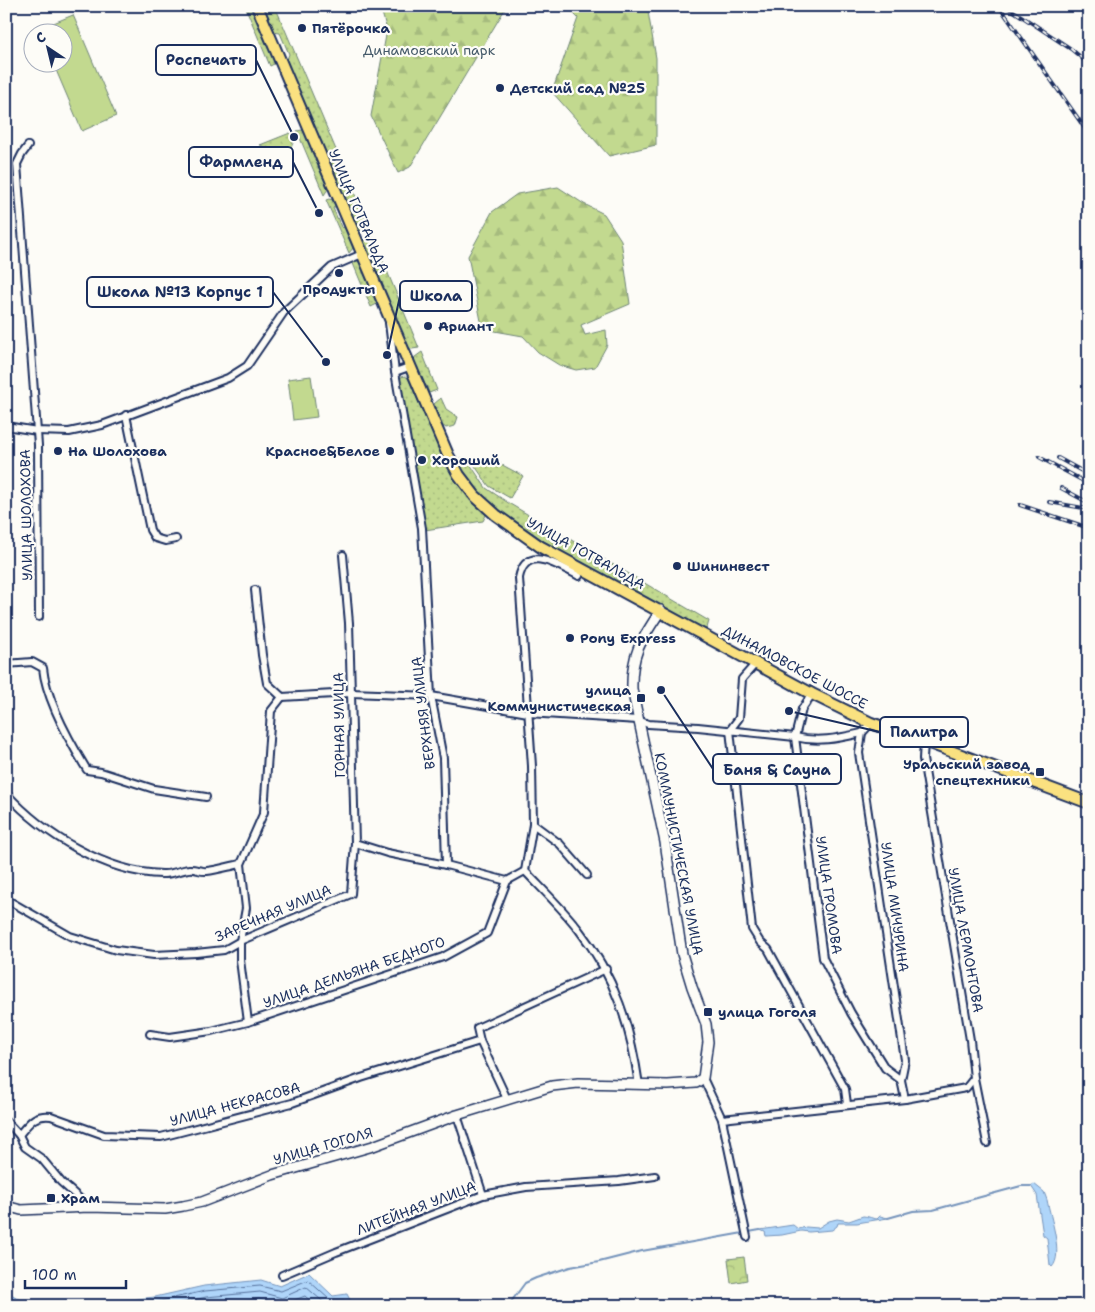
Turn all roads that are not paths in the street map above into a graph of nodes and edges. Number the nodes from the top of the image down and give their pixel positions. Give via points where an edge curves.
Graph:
1 (257, 6) edge
2 (28, 146) dead end
3 (362, 254) junction
4 (388, 316) junction
5 (410, 367) junction
6 (395, 372) junction
7 (126, 415) junction
8 (6, 426) edge
9 (37, 430) junction
10 (176, 539) dead end
11 (342, 555) dead end
12 (579, 576) dead end
13 (255, 590) dead end
14 (661, 610) junction
15 (39, 617) dead end
16 (757, 662) junction
17 (6, 664) edge
18 (351, 693) junction
19 (812, 694) junction
20 (431, 696) junction
21 (282, 698) junction
22 (528, 712) junction
23 (638, 720) junction
24 (871, 722) junction
25 (730, 730) junction
26 (862, 733) junction
27 (795, 737) junction
28 (924, 740) junction
29 (6, 793) edge
30 (206, 797) dead end
31 (1089, 803) edge
32 (533, 824) junction
33 (355, 843) junction
34 (241, 864) junction
35 (446, 865) junction
36 (525, 871) junction
37 (587, 875) dead end
38 (507, 881) junction
39 (350, 894) joint
40 (6, 899) edge
41 (240, 941) junction
42 (606, 969) junction
43 (248, 1022) junction
44 (150, 1034) dead end
45 (480, 1041) junction
46 (703, 1078) junction
47 (974, 1078) junction
48 (901, 1080) junction
49 (639, 1085) junction
50 (507, 1099) junction
51 (905, 1099) junction
52 (847, 1104) junction
53 (457, 1115) junction
54 (722, 1119) junction
55 (6, 1122) edge
56 (18, 1135) junction
57 (987, 1142) dead end
58 (655, 1176) dead end
59 (482, 1195) junction
60 (6, 1206) edge
61 (88, 1207) junction
62 (747, 1237) dead end
63 (282, 1275) dead end

1 - 3 main road, УЛИЦА ГОТВАЛЬДА
2 - 9 street, УЛИЦА ШОЛОХОВА via 17,164
3 - 4 main road, УЛИЦА ГОТВАЛЬДА
3 - 7 street via 332,267 284,312 247,366 228,378
4 - 5 main road, УЛИЦА ГОТВАЛЬДА
4 - 6 street, ВЕРХНЯЯ УЛИЦА
5 - 6 street
5 - 14 main road, УЛИЦА ГОТВАЛЬДА via 448,456 475,496 541,547
6 - 20 street, ВЕРХНЯЯ УЛИЦА via 422,528
7 - 9 street via 102,425 69,432
7 - 10 street via 150,530 155,538 165,541
8 - 9 street
9 - 15 street, УЛИЦА ШОЛОХОВА
11 - 18 street, ГОРНАЯ УЛИЦА via 349,623
12 - 22 street via 537,558 527,561 521,568
13 - 21 street via 267,683
14 - 16 main road, ДИНАМОВСКОЕ ШОССЕ
14 - 23 street, КОММУНИСТИЧЕСКАЯ УЛИЦА via 640,644 631,670
16 - 19 main road, ДИНАМОВСКОЕ ШОССЕ
16 - 25 street via 742,680 739,718
17 - 30 street via 32,662 43,668 54,707 86,770 154,789
18 - 20 street
18 - 21 street
18 - 33 street, ГОРНАЯ УЛИЦА
19 - 24 main road, ДИНАМОВСКОЕ ШОССЕ
19 - 27 street, УЛИЦА ГРОМОВА via 802,709
20 - 22 street
20 - 35 street, ВЕРХНЯЯ УЛИЦА via 443,758
21 - 34 street via 271,711 264,812
22 - 23 street
22 - 32 street
23 - 25 street via 648,724
23 - 46 street, КОММУНИСТИЧЕСКАЯ УЛИЦА via 665,842 682,954 706,1024 708,1042
24 - 26 street
24 - 28 main road, ДИНАМОВСКОЕ ШОССЕ
25 - 27 street
25 - 52 street via 752,929 768,949 844,1089
26 - 27 street via 824,741
26 - 48 street, УЛИЦА МИЧУРИНА via 859,753 905,1060
27 - 48 street, УЛИЦА ГРОМОВА via 823,958 851,1013 885,1068
28 - 31 main road, ДИНАМОВСКОЕ ШОССЕ
28 - 47 street, УЛИЦА ЛЕРМОНТОВА via 923,759
29 - 34 street via 42,826 108,863 164,874 190,869 206,872
32 - 36 street
32 - 37 street via 560,844
33 - 35 street
33 - 39 street, ГОРНАЯ УЛИЦА
34 - 41 street via 246,908
35 - 38 street
36 - 38 street
36 - 42 street via 579,929
38 - 43 street, УЛИЦА ДЕМЬЯНА БЕДНОГО via 487,933 443,957
39 - 41 street, ЗАРЕЧНАЯ УЛИЦА
40 - 41 street, ЗАРЕЧНАЯ УЛИЦА via 70,936 116,950 154,955 196,954 224,950
41 - 43 street
42 - 45 street via 477,1028
42 - 49 street via 628,1028
43 - 44 street, УЛИЦА ДЕМЬЯНА БЕДНОГО via 170,1037
45 - 50 street
45 - 56 street, УЛИЦА НЕКРАСОВА via 293,1102 161,1137 104,1136 43,1115
46 - 49 street, УЛИЦА ГОГОЛЯ via 687,1084
46 - 54 street
47 - 51 street via 966,1088
47 - 57 street, УЛИЦА ЛЕРМОНТОВА
48 - 51 street, УЛИЦА МИЧУРИНА
49 - 50 street, УЛИЦА ГОГОЛЯ via 578,1083 552,1086
50 - 53 street, УЛИЦА ГОГОЛЯ
51 - 52 street
52 - 54 street
53 - 59 street
53 - 61 street, УЛИЦА ГОГОЛЯ via 373,1146 272,1175 202,1202 165,1209
54 - 62 street
55 - 56 street
56 - 61 street via 25,1147 42,1159
58 - 59 street, ЛИТЕЙНАЯ УЛИЦА via 526,1187
59 - 63 street, ЛИТЕЙНАЯ УЛИЦА
60 - 61 street, УЛИЦА ГОГОЛЯ via 21,1210

